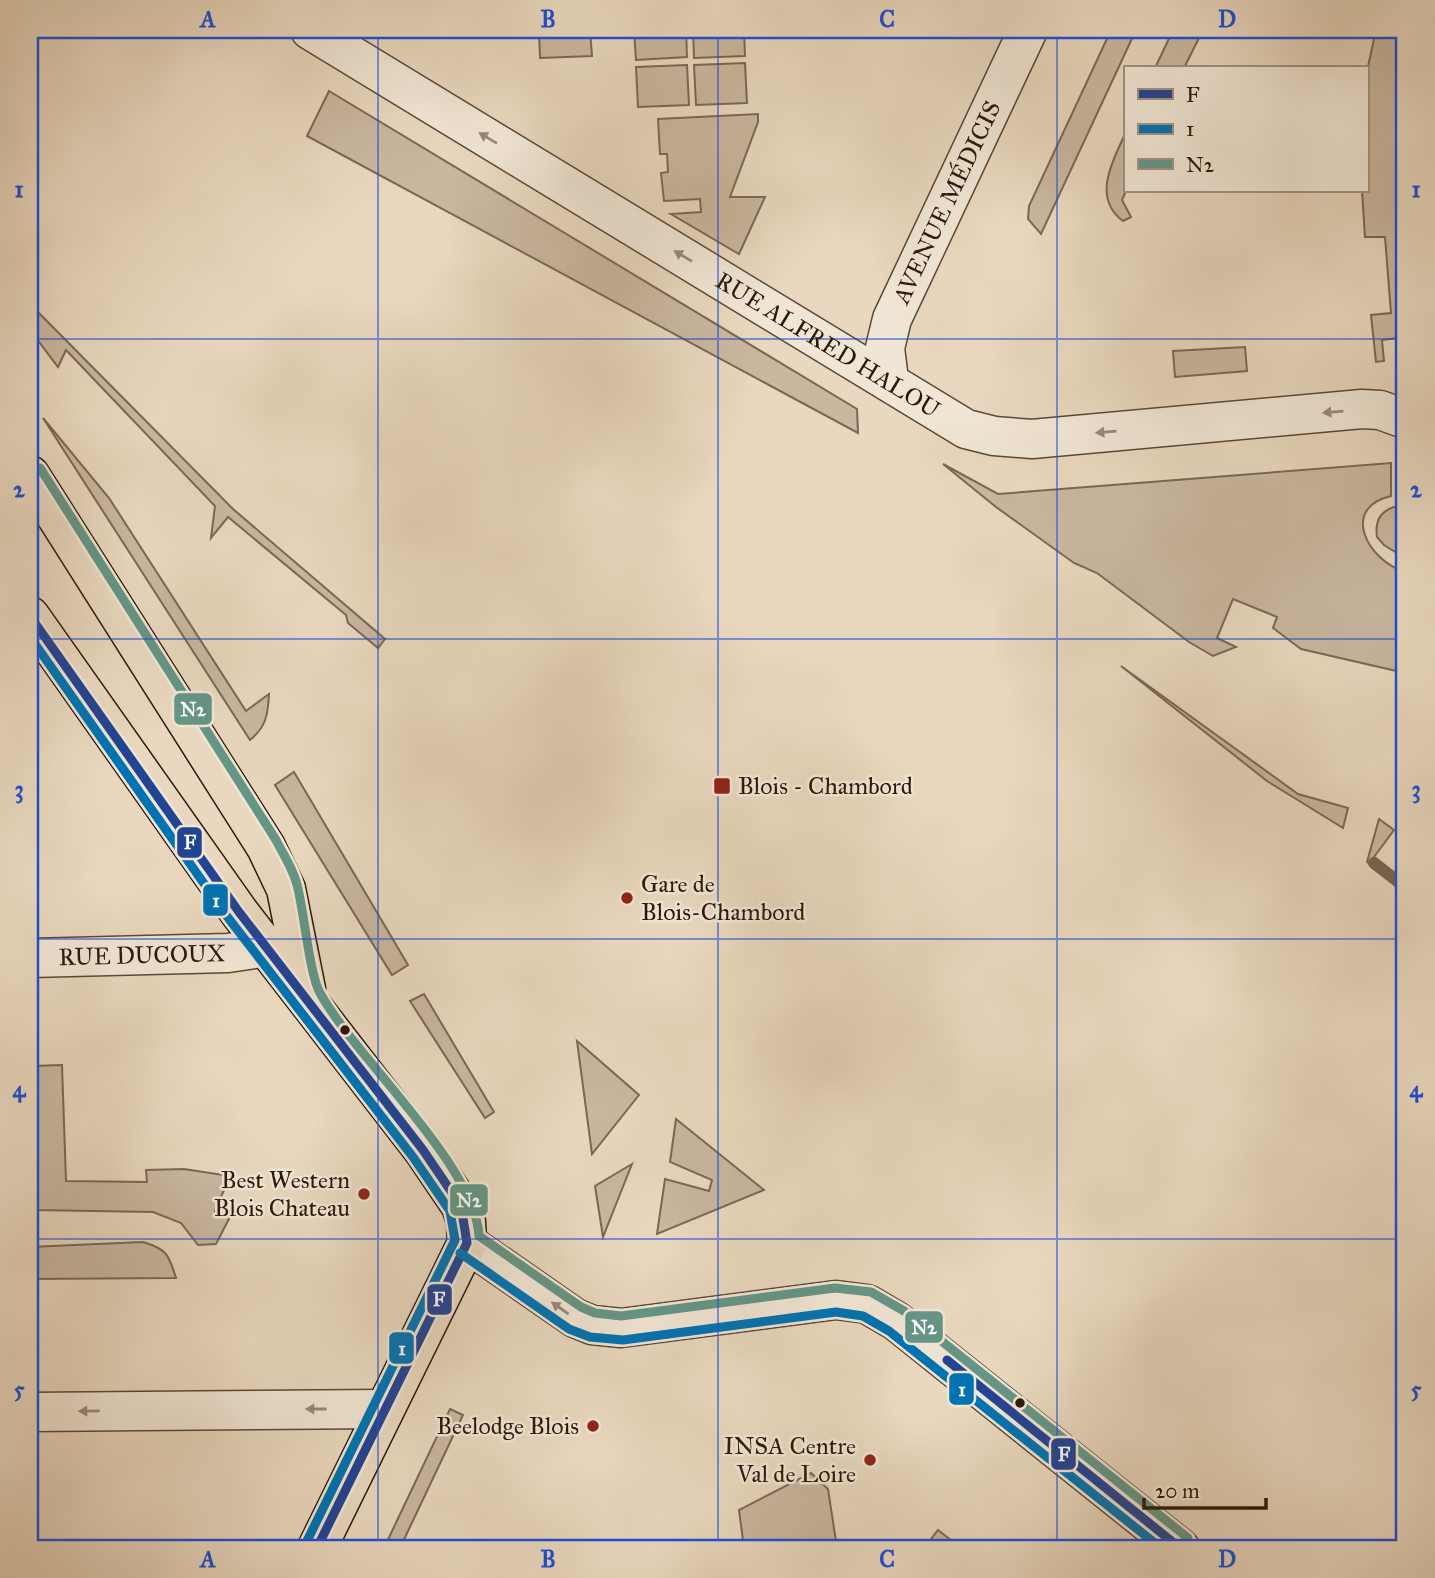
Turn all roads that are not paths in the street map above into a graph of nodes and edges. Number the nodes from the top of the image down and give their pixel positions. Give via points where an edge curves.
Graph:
1 (310, 30) edge
2 (1028, 30) edge
3 (889, 380) junction
4 (1405, 419) edge
5 (30, 475) edge
6 (30, 616) edge
7 (282, 945) junction
8 (30, 958) edge
9 (467, 1243) junction
10 (384, 1409) junction
11 (30, 1412) edge
12 (317, 1548) edge
13 (1180, 1548) edge

3 -> 1 street, RUE ALFRED HALOU
2 - 3 street, AVENUE MÉDICIS via 892,318 885,348
4 -> 3 street, RUE ALFRED HALOU via 1362,409 1032,439 966,429
5 - 7 main road via 266,847 286,889
6 - 7 main road via 239,912
7 - 8 street, RUE DUCOUX via 228,953
7 - 9 main road via 307,997 461,1206
9 - 10 main road
13 -> 9 street via 897,1321 867,1304 836,1300 621,1328 592,1325
10 -> 11 street
10 - 12 main road

